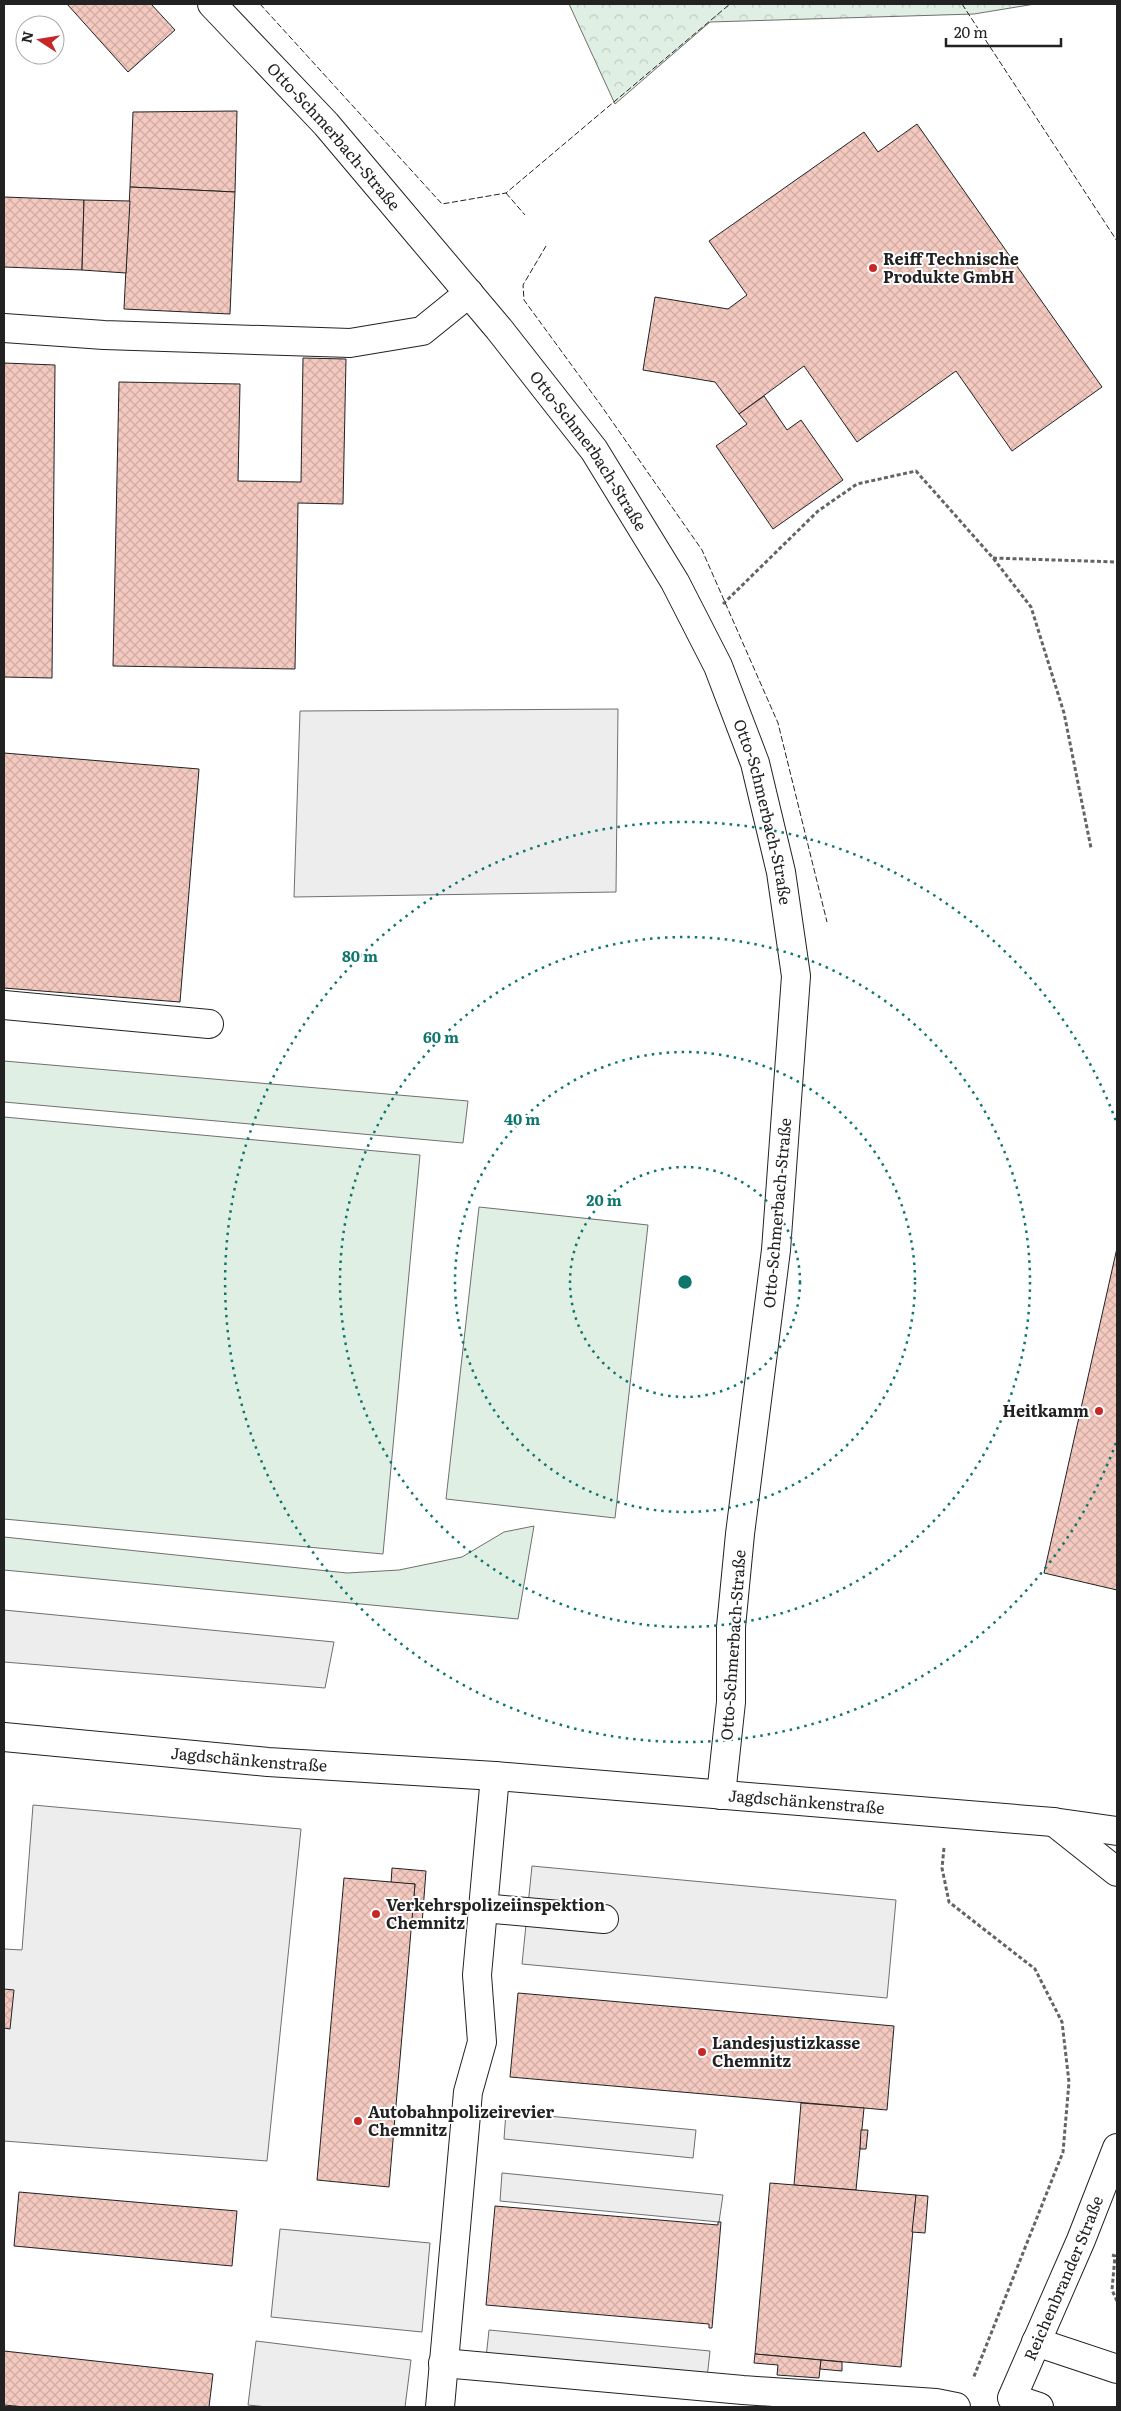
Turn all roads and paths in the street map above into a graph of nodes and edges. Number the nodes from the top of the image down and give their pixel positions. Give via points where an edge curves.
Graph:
1 (212, 4) edge
2 (469, 293) junction
3 (4, 328) edge
4 (993, 558) junction
5 (1117, 562) edge
6 (703, 636) junction
7 (1092, 848) dead end
8 (4, 1005) edge
9 (209, 1024) dead end
10 (4, 1737) edge
11 (495, 1776) junction
12 (721, 1795) junction
13 (948, 1814) junction
14 (1053, 1822) junction
15 (1117, 1831) edge
16 (1117, 1872) edge
17 (483, 1908) junction
18 (604, 1919) dead end
19 (1117, 2148) edge
20 (1036, 2342) junction
21 (443, 2363) junction
22 (1117, 2369) edge
23 (972, 2381) dead end
24 (1011, 2403) edge
25 (440, 2407) edge
26 (956, 2407) edge
27 (1039, 2407) edge

1 - 2 street, Otto-Schmerbach-Straße via 326,124
2 - 3 street via 422,331 350,342 104,335
2 - 6 street, Otto-Schmerbach-Straße via 594,450 675,582
4 - 5 path
4 - 6 path via 916,471 857,484 818,511 725,601
4 - 7 path via 1031,607 1064,713
6 - 12 street, Otto-Schmerbach-Straße via 718,666 755,763 781,872 796,976 776,1250 731,1627 731,1702
8 - 9 street
10 - 11 street, Jagdschänkenstraße via 268,1762
11 - 12 street, Jagdschänkenstraße
11 - 17 street
12 - 13 street, Jagdschänkenstraße
13 - 14 street, Jagdschänkenstraße
13 - 23 path via 942,1868 948,1902 1035,1969 1062,2022 1069,2082 1063,2152
14 - 15 street, Jagdschänkenstraße
14 - 16 street
17 - 18 street
17 - 21 street via 477,1975 482,2042 468,2092
19 - 20 street, Reichenbrander Straße
20 - 22 street
20 - 24 street, Reichenbrander Straße
21 - 25 street
21 - 26 street
24 - 27 street

